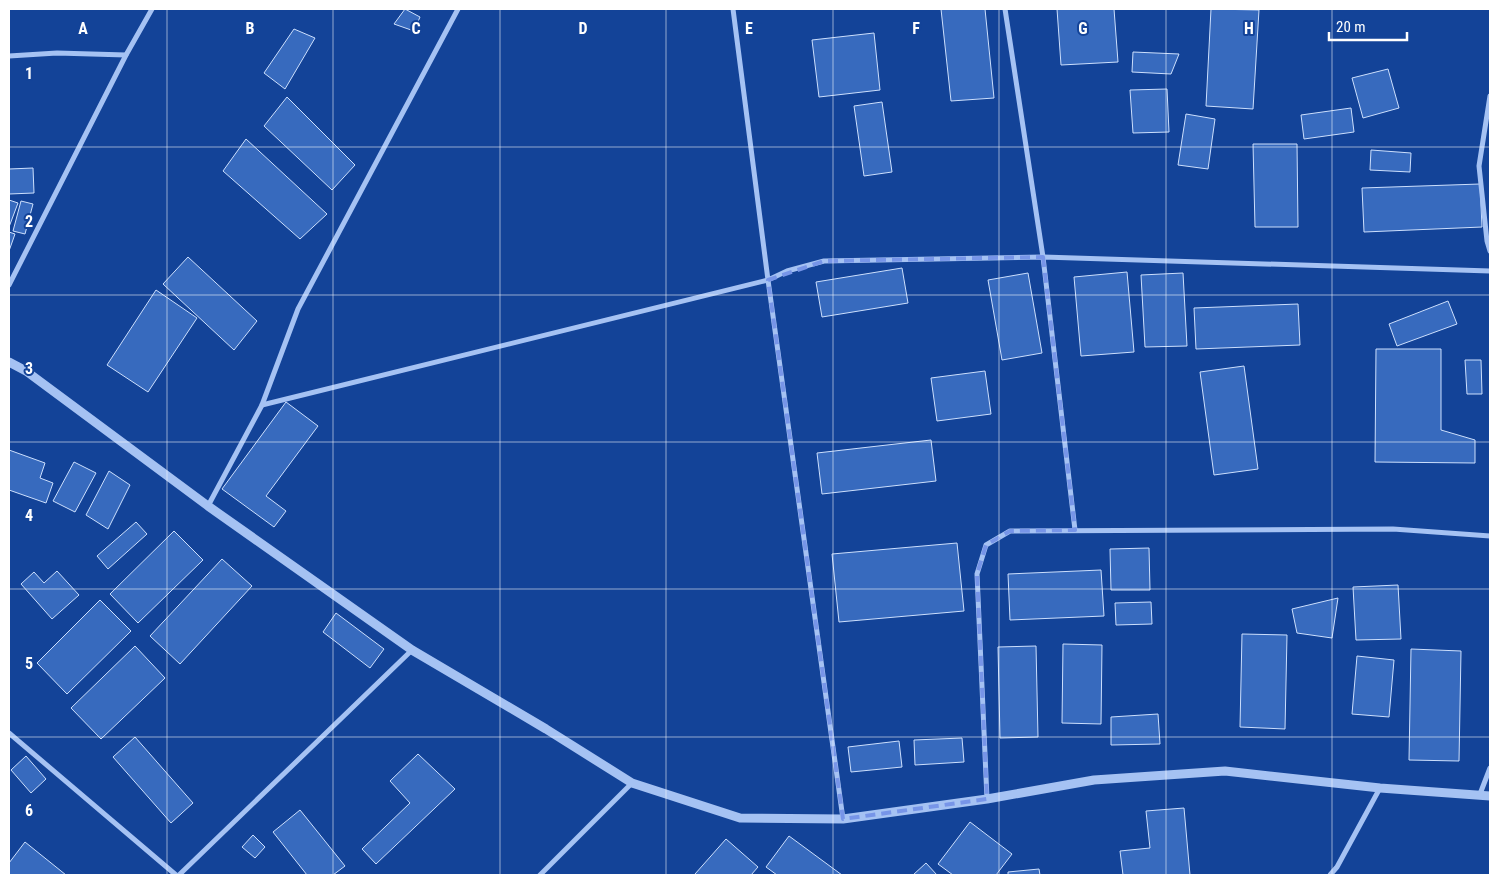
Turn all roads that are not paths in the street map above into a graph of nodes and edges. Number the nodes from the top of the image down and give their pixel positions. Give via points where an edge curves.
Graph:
1 (152, 9) edge
2 (458, 9) edge
3 (734, 9) edge
4 (1005, 9) edge
5 (126, 55) junction
6 (9, 56) edge
7 (1490, 96) edge
8 (1490, 251) edge
9 (1043, 257) junction
10 (1490, 271) edge
11 (768, 280) junction
12 (9, 285) edge
13 (9, 362) edge
14 (262, 405) junction
15 (208, 506) junction
16 (1075, 530) junction
17 (1490, 536) edge
18 (412, 650) junction
19 (9, 733) edge
20 (1490, 768) edge
21 (632, 783) junction
22 (1380, 788) junction
23 (1480, 794) junction
24 (1490, 796) edge
25 (988, 799) junction
26 (843, 819) junction
27 (177, 875) edge
28 (540, 875) edge
29 (1330, 875) edge

1 - 5 street
2 - 14 street via 298,309
3 - 11 street
4 - 9 street
5 - 6 street via 57,53
5 - 12 street
7 - 8 street via 1478,166
9 - 10 street
9 - 11 street via 824,261 786,271
9 - 16 street
11 - 14 street
11 - 26 street
13 - 15 street via 26,371
14 - 15 street
15 - 18 street
16 - 17 street via 1393,530
16 - 25 street via 1010,531 986,545 977,574
18 - 21 street
18 - 27 street
19 - 27 street
20 - 23 street
21 - 26 street via 740,818
21 - 28 street
22 - 23 street
22 - 25 street via 1225,772 1094,780
22 - 29 street
23 - 24 street
25 - 26 street

